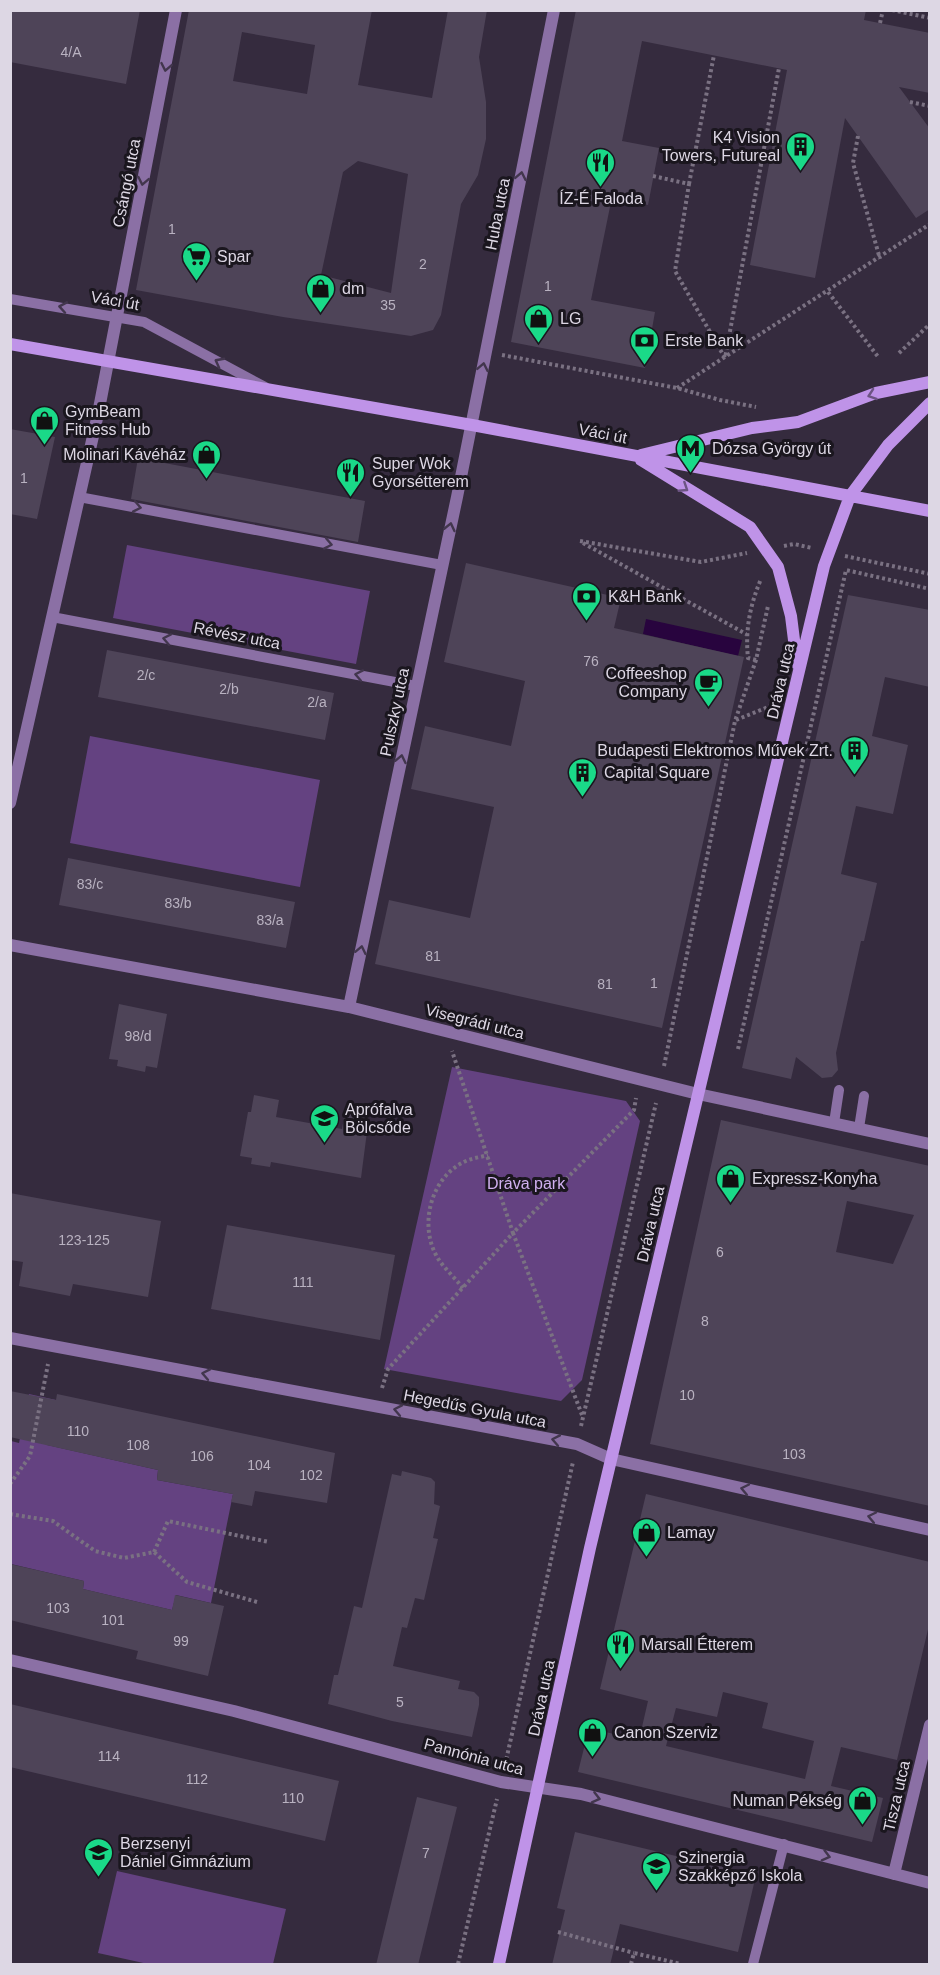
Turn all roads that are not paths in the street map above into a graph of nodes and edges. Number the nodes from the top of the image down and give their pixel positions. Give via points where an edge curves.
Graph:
1 (176, 10) edge
2 (554, 10) edge
3 (10, 299) edge
4 (116, 316) junction
5 (10, 344) edge
6 (107, 361) junction
7 (930, 382) edge
8 (270, 390) junction
9 (930, 403) edge
10 (472, 425) junction
11 (635, 456) junction
12 (79, 496) junction
13 (850, 496) junction
14 (930, 511) edge
15 (442, 565) junction
16 (52, 617) junction
17 (798, 675) junction
18 (417, 686) junction
19 (10, 803) edge
20 (10, 945) edge
21 (349, 1007) junction
22 (839, 1090) dead end
23 (698, 1094) junction
24 (864, 1096) dead end
25 (834, 1123) junction
26 (859, 1128) junction
27 (930, 1144) edge
28 (10, 1338) edge
29 (611, 1459) junction
30 (930, 1530) edge
31 (10, 1660) edge
32 (930, 1725) edge
33 (538, 1790) junction
34 (784, 1844) junction
35 (894, 1874) junction
36 (930, 1883) edge
37 (499, 1965) edge
38 (753, 1965) edge

1 -> 4 street, Csángó utca
10 -> 2 street, Huba utca
4 -> 3 lane, Váci út
4 - 6 street, Csángó utca
8 -> 4 lane, Váci út via 144,322
5 - 6 main road, Váci út
6 - 8 main road, Váci út
6 - 12 street
7 -> 11 main road via 876,393 798,422
8 - 10 main road, Váci út
9 - 13 main road via 888,445
10 - 11 main road, Váci út
15 -> 10 street, Pulszky utca
11 - 13 main road, Váci út
11 -> 17 main road via 750,527 778,567 791,616
12 -> 15 lane
12 - 16 street
13 - 14 main road, Váci út
13 - 17 main road, Dráva utca via 824,566
15 - 18 street, Pulszky utca
18 -> 16 lane, Révész utca
16 - 19 street
17 - 23 main road, Dráva utca
21 -> 18 street, Pulszky utca
20 - 21 street, Visegrádi utca
21 - 23 street, Visegrádi utca
22 - 25 lane
23 - 25 street, Visegrádi utca
23 - 29 main road, Dráva utca
24 - 26 lane
25 - 26 street, Visegrádi utca
26 - 27 street, Visegrádi utca
29 -> 28 street, Hegedűs Gyula utca via 577,1444
30 -> 29 street, Hegedűs Gyula utca
29 - 33 main road, Dráva utca
31 - 33 street, Pannónia utca via 234,1711
32 - 35 street, Tisza utca
33 -> 34 street, Pannónia utca via 581,1794
33 - 37 main road, Dráva utca
34 -> 35 street, Pannónia utca
34 - 38 lane
35 - 36 street, Pannónia utca

